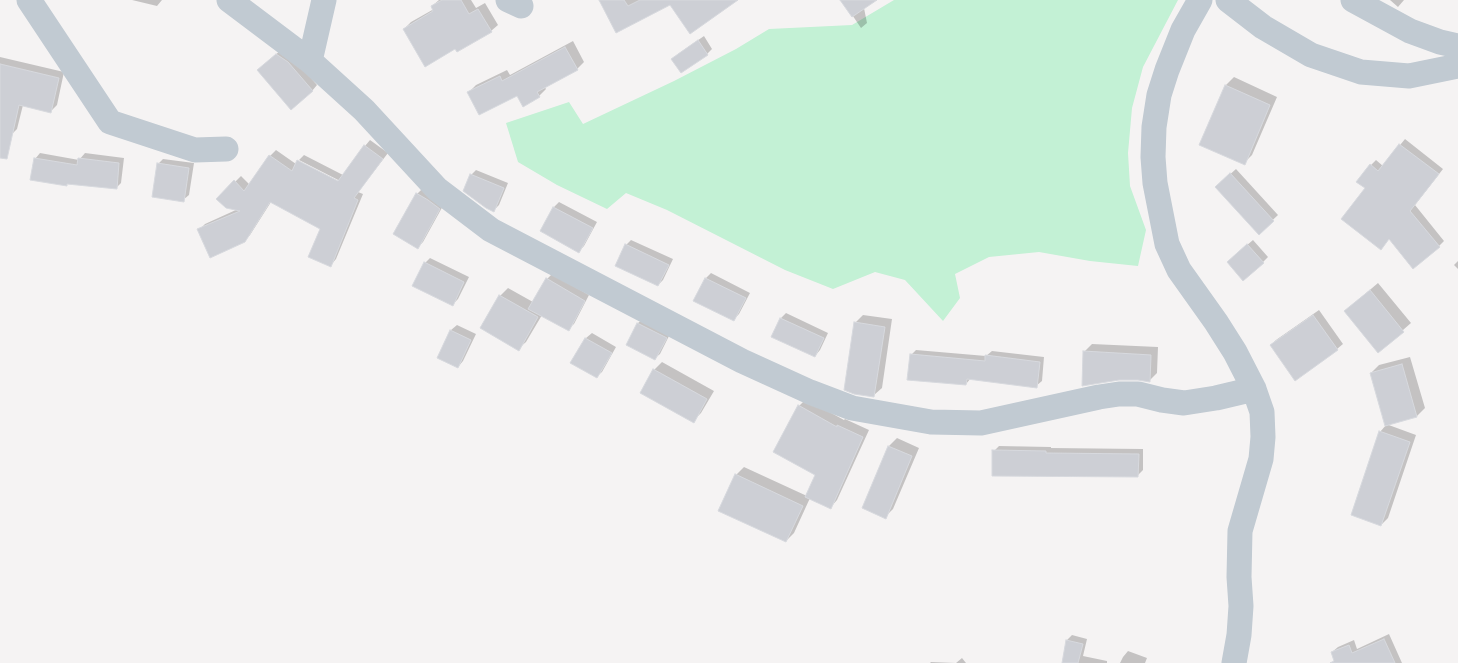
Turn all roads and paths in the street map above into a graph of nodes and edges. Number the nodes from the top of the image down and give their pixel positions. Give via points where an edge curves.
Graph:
1 (29, 0) edge
2 (229, 0) edge
3 (324, 0) edge
4 (1200, 0) edge
5 (1228, 0) edge
6 (1352, 0) edge
7 (1458, 46) edge
8 (310, 61) junction
9 (1458, 66) edge
10 (226, 149) dead end
11 (1254, 389) junction
12 (1234, 663) edge

1 - 10 street via 110,122 195,150
2 - 8 street
3 - 8 street
4 - 11 street via 1183,30 1159,95 1154,127 1155,183 1167,244 1179,270 1235,352
5 - 9 street via 1262,27 1311,55 1360,72 1409,76
6 - 7 street via 1410,31
8 - 11 street via 364,110 437,189 491,230 742,361 852,408 931,422 981,423 1119,394 1138,394 1184,403
11 - 12 street via 1262,412 1263,437 1261,459 1240,531 1241,606

